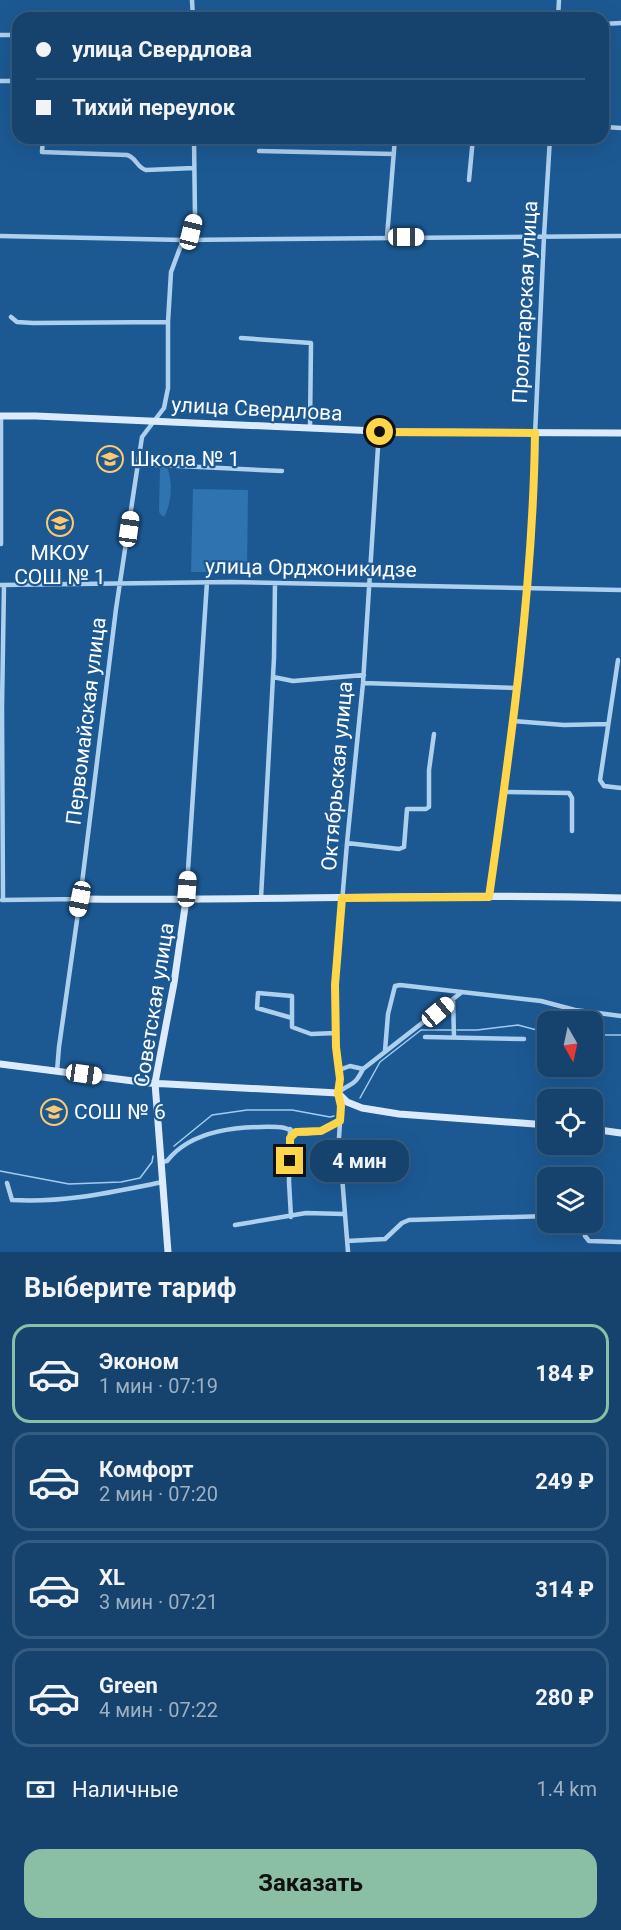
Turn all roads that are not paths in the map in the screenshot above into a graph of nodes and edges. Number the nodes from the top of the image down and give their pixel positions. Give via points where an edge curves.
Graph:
1 (43, 144) edge
2 (194, 144) edge
3 (395, 144) edge
4 (472, 144) edge
5 (550, 144) edge
6 (259, 151) dead end
7 (394, 154) junction
8 (194, 168) junction
9 (469, 180) dead end
10 (544, 236) junction
11 (621, 236) edge
12 (0, 237) edge
13 (387, 237) junction
14 (183, 240) junction
15 (10, 317) dead end
16 (168, 322) junction
17 (241, 338) dead end
18 (1, 416) edge
19 (153, 421) junction
20 (310, 428) junction
21 (535, 433) junction
22 (621, 433) edge
23 (378, 447) dead end
24 (138, 464) junction
25 (282, 471) dead end
26 (1, 504) edge
27 (1, 544) edge
28 (120, 582) junction
29 (207, 582) junction
30 (275, 583) junction
31 (2, 585) edge
32 (369, 586) junction
33 (526, 588) junction
34 (621, 590) edge
35 (618, 660) dead end
36 (364, 675) junction
37 (273, 677) junction
38 (363, 683) junction
39 (517, 688) junction
40 (513, 721) junction
41 (607, 724) junction
42 (435, 734) dead end
43 (621, 788) edge
44 (503, 792) junction
45 (572, 831) dead end
46 (347, 843) junction
47 (489, 897) junction
48 (261, 898) junction
49 (342, 898) junction
50 (621, 898) edge
51 (80, 899) junction
52 (2, 900) edge
53 (186, 900) junction
54 (462, 992) junction
55 (453, 999) junction
56 (621, 1016) edge
57 (292, 1018) junction
58 (336, 1033) junction
59 (425, 1036) dead end
60 (454, 1036) junction
61 (524, 1039) dead end
62 (385, 1051) junction
63 (0, 1064) edge
64 (363, 1069) junction
65 (339, 1070) junction
66 (57, 1071) junction
67 (155, 1083) junction
68 (338, 1093) junction
69 (340, 1121) junction
70 (537, 1124) edge
71 (290, 1129) junction
72 (603, 1131) edge
73 (296, 1132) junction
74 (621, 1133) edge
75 (290, 1138) junction
76 (162, 1162) junction
77 (163, 1182) junction
78 (7, 1183) dead end
79 (344, 1214) junction
80 (537, 1216) edge
81 (291, 1217) junction
82 (236, 1225) dead end
83 (585, 1233) edge
84 (347, 1240) junction
85 (621, 1242) edge
86 (168, 1252) edge
87 (348, 1252) edge

1 - 8 street via 42,152 131,156 146,170
2 - 8 street, Первомайская улица
3 - 7 street
4 - 9 street
5 - 10 street, Пролетарская улица
6 - 7 street
7 - 13 street
8 - 14 street, Первомайская улица via 195,217 191,232
10 - 11 street
10 - 13 street
10 - 21 street, Пролетарская улица
12 - 14 street
13 - 14 street
14 - 16 street, Первомайская улица via 171,272
15 - 16 street via 16,322 33,323
16 - 19 street, Первомайская улица via 168,388 164,408
17 - 20 street via 311,343
18 - 19 street, улица Свердлова
18 - 26 street
19 - 20 street, улица Свердлова
19 - 24 street, Первомайская улица via 142,437
20 - 21 street, улица Свердлова
21 - 22 street, улица Свердлова
21 - 33 street, Пролетарская улица
23 - 32 street, Октябрьская улица
24 - 25 street
24 - 28 street, Первомайская улица
26 - 27 street
28 - 29 street, улица Орджоникидзе
28 - 31 street, улица Орджоникидзе
28 - 51 street, Первомайская улица
29 - 30 street, улица Орджоникидзе
29 - 53 street, Советская улица
30 - 32 street, улица Орджоникидзе
30 - 37 street
31 - 52 street
32 - 33 street, улица Орджоникидзе
32 - 36 street, Октябрьская улица
33 - 34 street, улица Орджоникидзе
33 - 39 street, Пролетарская улица
35 - 41 street
36 - 37 street via 293,681
36 - 38 street, Октябрьская улица
37 - 48 street
38 - 39 street
38 - 46 street, Октябрьская улица
39 - 40 street, Пролетарская улица
40 - 41 street
40 - 44 street, Пролетарская улица
41 - 43 street via 600,780 604,786
42 - 46 street via 429,770 429,807 407,809 404,847
44 - 45 street via 569,793
44 - 47 street, Пролетарская улица
46 - 49 street, Октябрьская улица
47 - 49 street
47 - 50 street
48 - 49 street
48 - 53 street
49 - 58 street, Октябрьская улица via 335,985
51 - 52 street
51 - 53 street
51 - 66 street, Первомайская улица
53 - 67 street, Советская улица
54 - 55 street
54 - 56 street
54 - 62 street via 395,986
55 - 60 street
55 - 62 street
57 - 57 street via 292,996 258,993 257,1008
57 - 58 street via 292,1027 311,1034
58 - 65 street, Октябрьская улица
59 - 60 street
60 - 61 street
62 - 64 street
63 - 66 street
64 - 65 street via 350,1066
64 - 68 street via 355,1083
65 - 68 street, Октябрьская улица
66 - 67 street
67 - 68 street
67 - 76 street, Советская улица
68 - 69 street, Октябрьская улица
68 - 70 street via 362,1108 390,1113
69 - 73 street via 321,1131
69 - 79 street, Октябрьская улица
71 - 73 street
71 - 75 street
71 - 76 street via 256,1127 200,1135
72 - 74 street
73 - 75 street
75 - 81 street
76 - 77 street, Советская улица
77 - 78 street via 105,1195 31,1201 12,1200
77 - 86 street, Советская улица
79 - 81 street via 306,1213
79 - 84 street, Октябрьская улица
80 - 84 street via 409,1220 384,1239
81 - 82 street
83 - 85 street via 589,1240
84 - 87 street, Октябрьская улица

